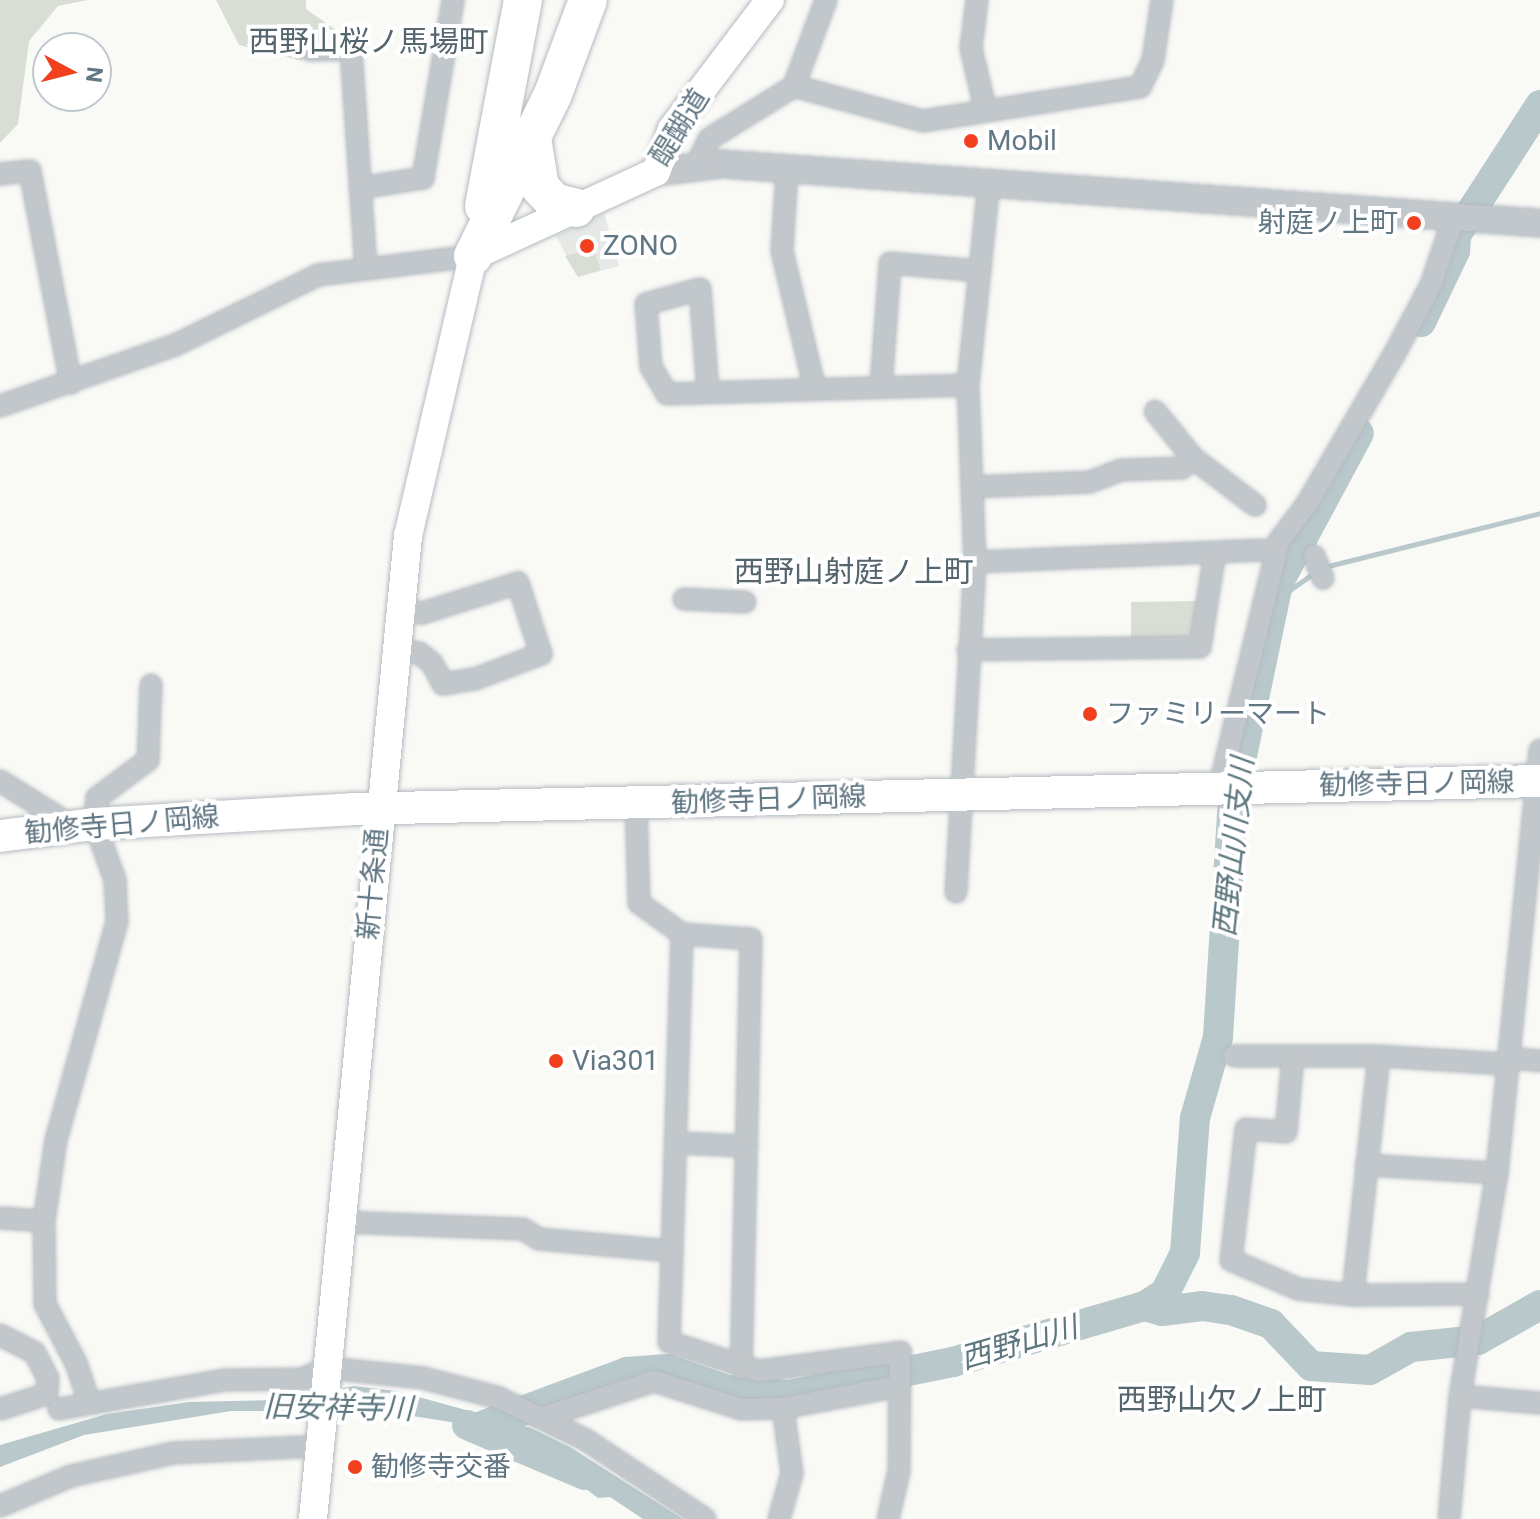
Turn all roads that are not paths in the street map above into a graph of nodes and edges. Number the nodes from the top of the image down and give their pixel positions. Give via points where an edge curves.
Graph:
1 (453, 0) edge
2 (523, 0) edge
3 (588, 0) edge
4 (770, 0) edge
5 (826, 0) edge
6 (977, 0) edge
7 (1162, 0) edge
8 (310, 50) dead end
9 (794, 86) junction
10 (985, 108) junction
11 (532, 138) junction
12 (697, 163) junction
13 (787, 169) junction
14 (656, 172) junction
15 (0, 174) edge
16 (989, 183) junction
17 (360, 188) junction
18 (576, 208) junction
19 (1463, 217) junction
20 (1540, 223) edge
21 (473, 256) junction
22 (366, 267) junction
23 (979, 271) junction
24 (71, 383) junction
25 (968, 385) junction
26 (881, 387) junction
27 (815, 389) junction
28 (708, 392) junction
29 (0, 406) edge
30 (1155, 411) dead end
31 (1193, 458) junction
32 (972, 487) junction
33 (1255, 505) dead end
34 (1264, 550) dead end
35 (1215, 552) junction
36 (1314, 556) dead end
37 (975, 562) junction
38 (1323, 578) dead end
39 (684, 599) dead end
40 (745, 602) dead end
41 (400, 610) junction
42 (395, 649) junction
43 (968, 650) junction
44 (151, 685) dead end
45 (1539, 770) edge
46 (0, 781) edge
47 (1231, 789) junction
48 (959, 795) junction
49 (636, 804) junction
50 (379, 811) junction
51 (83, 825) junction
52 (0, 836) edge
53 (956, 892) dead end
54 (1531, 917) edge
55 (682, 934) junction
56 (1234, 1056) dead end
57 (1379, 1056) junction
58 (1293, 1057) junction
59 (1508, 1061) junction
60 (1540, 1061) edge
61 (676, 1143) junction
62 (747, 1146) junction
63 (1366, 1165) junction
64 (1497, 1173) junction
65 (0, 1218) edge
66 (44, 1221) junction
67 (341, 1222) junction
68 (672, 1251) junction
69 (1478, 1294) junction
70 (1353, 1295) junction
71 (0, 1335) edge
72 (741, 1368) junction
73 (327, 1374) junction
74 (898, 1383) junction
75 (1460, 1396) junction
76 (89, 1401) junction
77 (1540, 1403) edge
78 (783, 1408) junction
79 (0, 1409) edge
80 (59, 1409) dead end
81 (541, 1418) junction
82 (320, 1436) junction
83 (0, 1506) edge
84 (313, 1519) edge
85 (705, 1519) edge
86 (779, 1519) edge
87 (888, 1519) edge
88 (1449, 1519) edge

1 - 17 street via 423,178
2 - 21 highway
3 - 11 highway
4 - 14 main road, 醍醐道 via 672,129
5 - 9 street
6 - 10 street via 971,48
7 - 10 street via 1153,60 1140,87
8 - 17 street via 351,49
9 - 10 street via 923,121
9 - 12 street via 709,139
11 - 18 highway via 540,187 554,202
11 - 21 highway
12 - 13 street
12 - 14 street
13 - 16 street
13 - 27 street via 782,251
14 - 18 main road, 醍醐道
15 - 24 street via 30,171
16 - 19 street
16 - 23 street
17 - 22 street
18 - 21 main road, 醍醐道
19 - 20 street
19 - 47 street via 1396,351 1307,504 1279,541
21 - 22 street
21 - 41 main road, 新十条通 via 411,523
22 - 24 street via 318,275 175,345
23 - 25 street
23 - 26 street via 890,263
24 - 29 street
25 - 26 street
25 - 32 street
26 - 27 street
27 - 28 street
28 - 28 street via 700,289 646,304 651,367 667,394
30 - 31 street
31 - 32 street via 1182,468 1121,470 1090,482
31 - 33 street
32 - 37 street
34 - 35 street
35 - 37 street
35 - 43 street via 1200,647
36 - 38 street
37 - 43 street
39 - 40 street
41 - 42 main road, 新十条通
41 - 42 street via 422,613 518,583 541,654 475,679 443,684 432,663 419,653
42 - 50 main road, 新十条通
43 - 48 street
44 - 51 street via 148,760 97,798
45 - 47 main road, 勧修寺日ノ岡線
45 - 54 street
46 - 51 street
47 - 48 main road, 勧修寺日ノ岡線
48 - 49 main road, 勧修寺日ノ岡線
48 - 53 street
49 - 50 main road, 勧修寺日ノ岡線
49 - 55 street via 639,903
50 - 51 main road, 勧修寺日ノ岡線
50 - 67 main road, 新十条通
51 - 52 main road, 勧修寺日ノ岡線
51 - 66 street via 115,880 117,921 56,1140
54 - 59 street
55 - 61 street
55 - 62 street via 751,939
56 - 58 street
57 - 58 street
57 - 59 street
57 - 63 street
58 - 70 street via 1286,1132 1246,1129 1231,1260 1298,1289
59 - 60 street
59 - 64 street
61 - 62 street
61 - 68 street
62 - 72 street
63 - 64 street
63 - 70 street
64 - 69 street
65 - 66 street
66 - 76 street via 45,1304
67 - 68 street via 523,1229 539,1239
67 - 73 main road, 新十条通
68 - 72 street via 669,1342
69 - 70 street
69 - 75 street
71 - 79 street via 35,1353 48,1378 47,1394
72 - 74 street via 784,1371 901,1354
73 - 76 street via 225,1380
73 - 81 street via 467,1386
73 - 82 main road, 新十条通
74 - 78 street
74 - 87 street via 899,1471
75 - 77 street
75 - 88 street
76 - 80 street
78 - 81 street via 741,1409 654,1381
78 - 86 street via 792,1473
81 - 85 street via 586,1440
82 - 83 street via 173,1453 71,1476
82 - 84 main road, 新十条通

